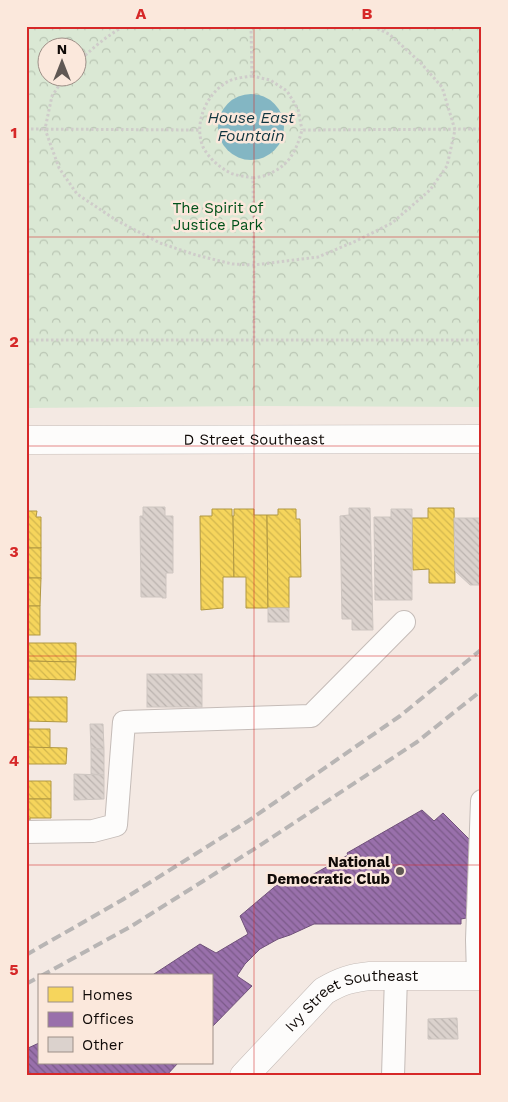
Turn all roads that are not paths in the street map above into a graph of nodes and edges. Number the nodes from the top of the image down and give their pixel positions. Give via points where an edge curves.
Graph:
1 (482, 439) edge
2 (26, 440) edge
3 (404, 622) dead end
4 (482, 801) edge
5 (26, 832) edge
6 (396, 976) junction
7 (480, 976) edge
8 (244, 1076) edge
9 (393, 1076) edge

1 - 2 street, D Street Southeast
3 - 5 lane via 311,716 124,722 116,825 93,832
4 - 7 lane via 477,940
6 - 7 street, Ivy Street Southeast
6 - 8 street, Ivy Street Southeast via 354,978 324,990
6 - 9 lane

